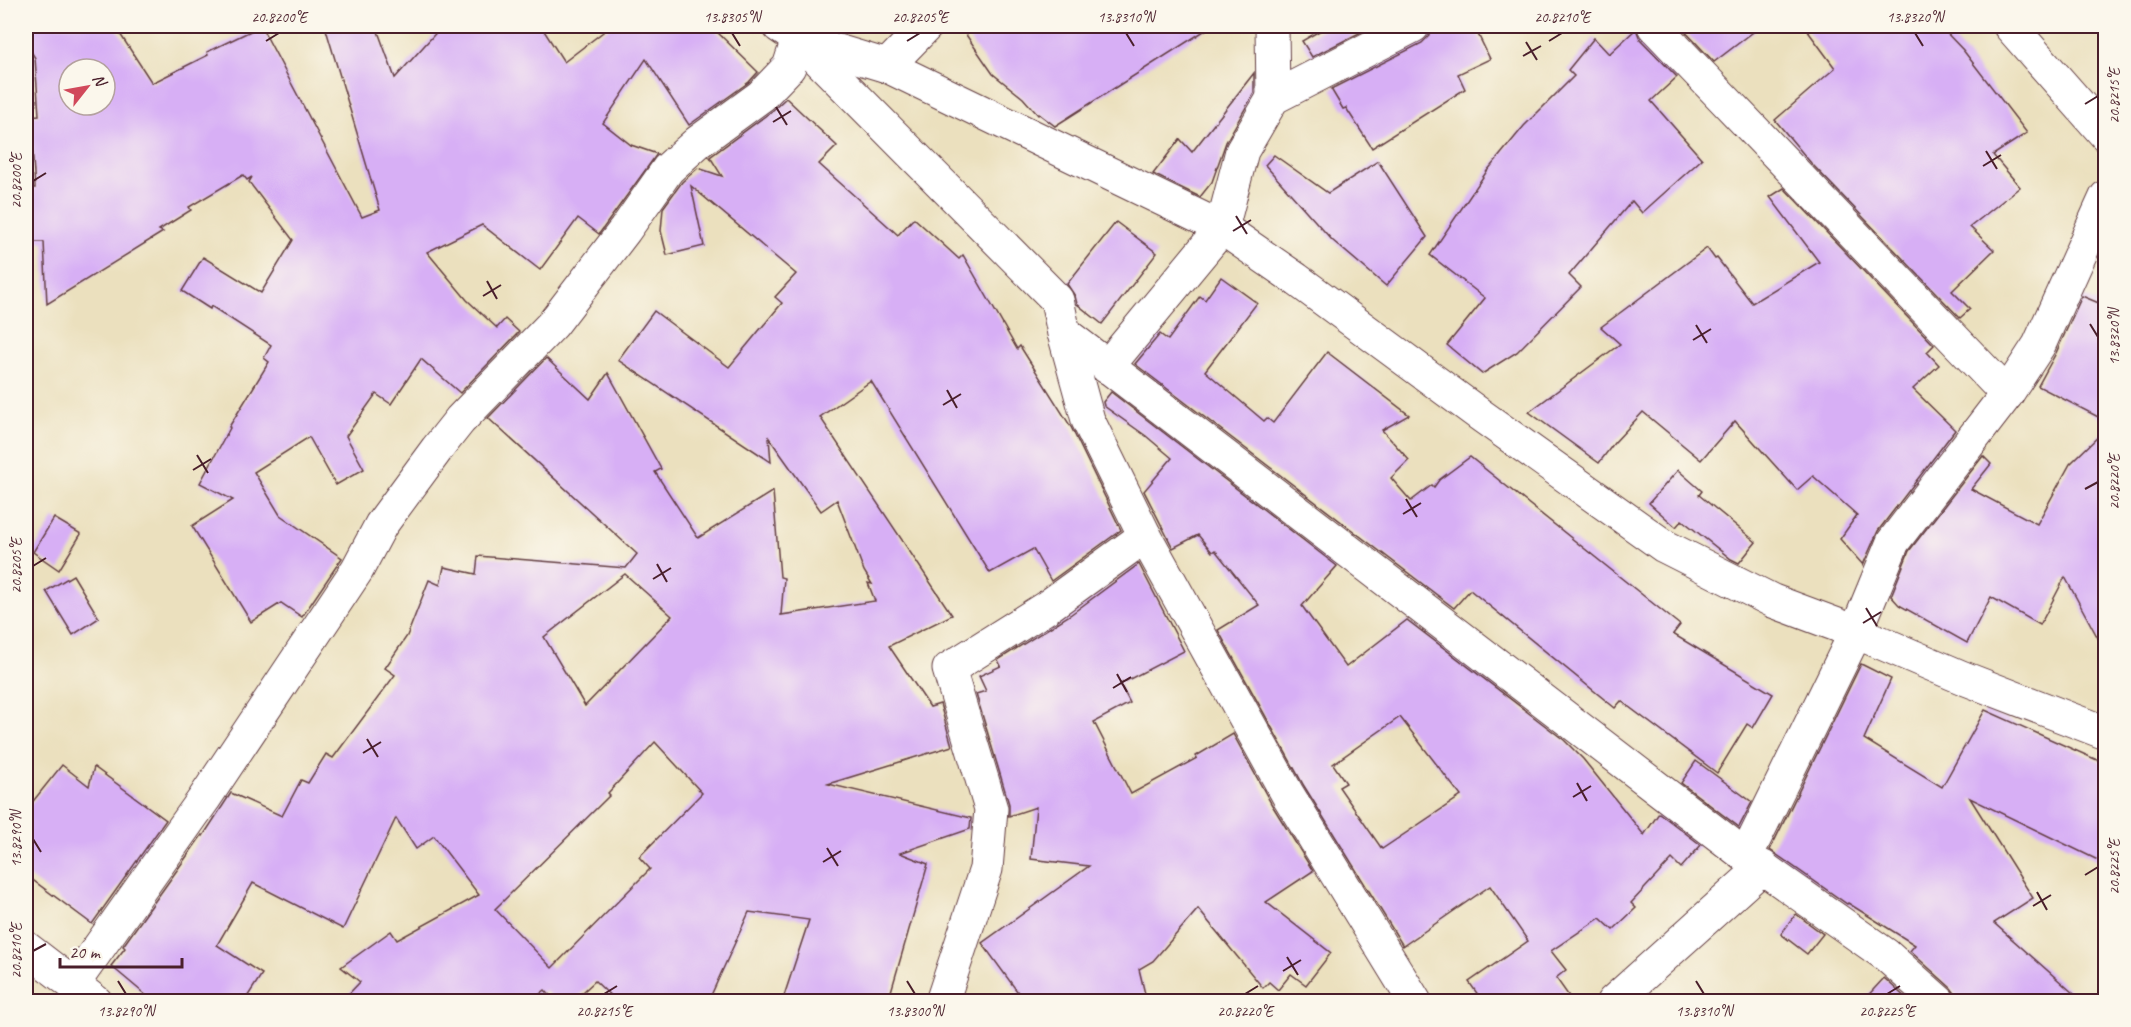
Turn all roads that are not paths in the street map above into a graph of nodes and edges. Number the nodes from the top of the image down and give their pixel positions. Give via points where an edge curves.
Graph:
1 (926, 26) edge
2 (1272, 26) edge
3 (1413, 26) edge
4 (1654, 26) edge
5 (2010, 26) edge
6 (789, 30) edge
7 (887, 66) junction
8 (1274, 98) junction
9 (2106, 135) edge
10 (2106, 197) edge
11 (1222, 228) junction
12 (1064, 333) junction
13 (1107, 367) junction
14 (2007, 394) junction
15 (1145, 536) junction
16 (1856, 632) junction
17 (2106, 733) edge
18 (1755, 862) junction
19 (26, 948) edge
20 (85, 993) edge
21 (942, 1002) edge
22 (1415, 1002) edge
23 (1613, 1002) edge
24 (1939, 1002) edge

1 - 7 street
2 - 8 street
3 - 8 street
4 - 14 street
5 - 9 street
6 - 7 street
6 - 12 street via 1057,300
6 - 20 street via 789,67 761,96 698,141 668,169 553,324 460,420 381,525 357,570 204,800
7 - 11 street
8 - 11 street via 1242,151
10 - 14 street via 2038,345
11 - 13 street
11 - 16 street via 1664,546 1773,601
12 - 13 street
12 - 15 street via 1088,420
13 - 18 street
14 - 16 street via 1893,542
15 - 21 street via 1047,607 949,669 991,809 986,869
15 - 22 street via 1288,795
16 - 17 street
16 - 18 street
18 - 23 street
18 - 24 street via 1886,955
19 - 20 street

